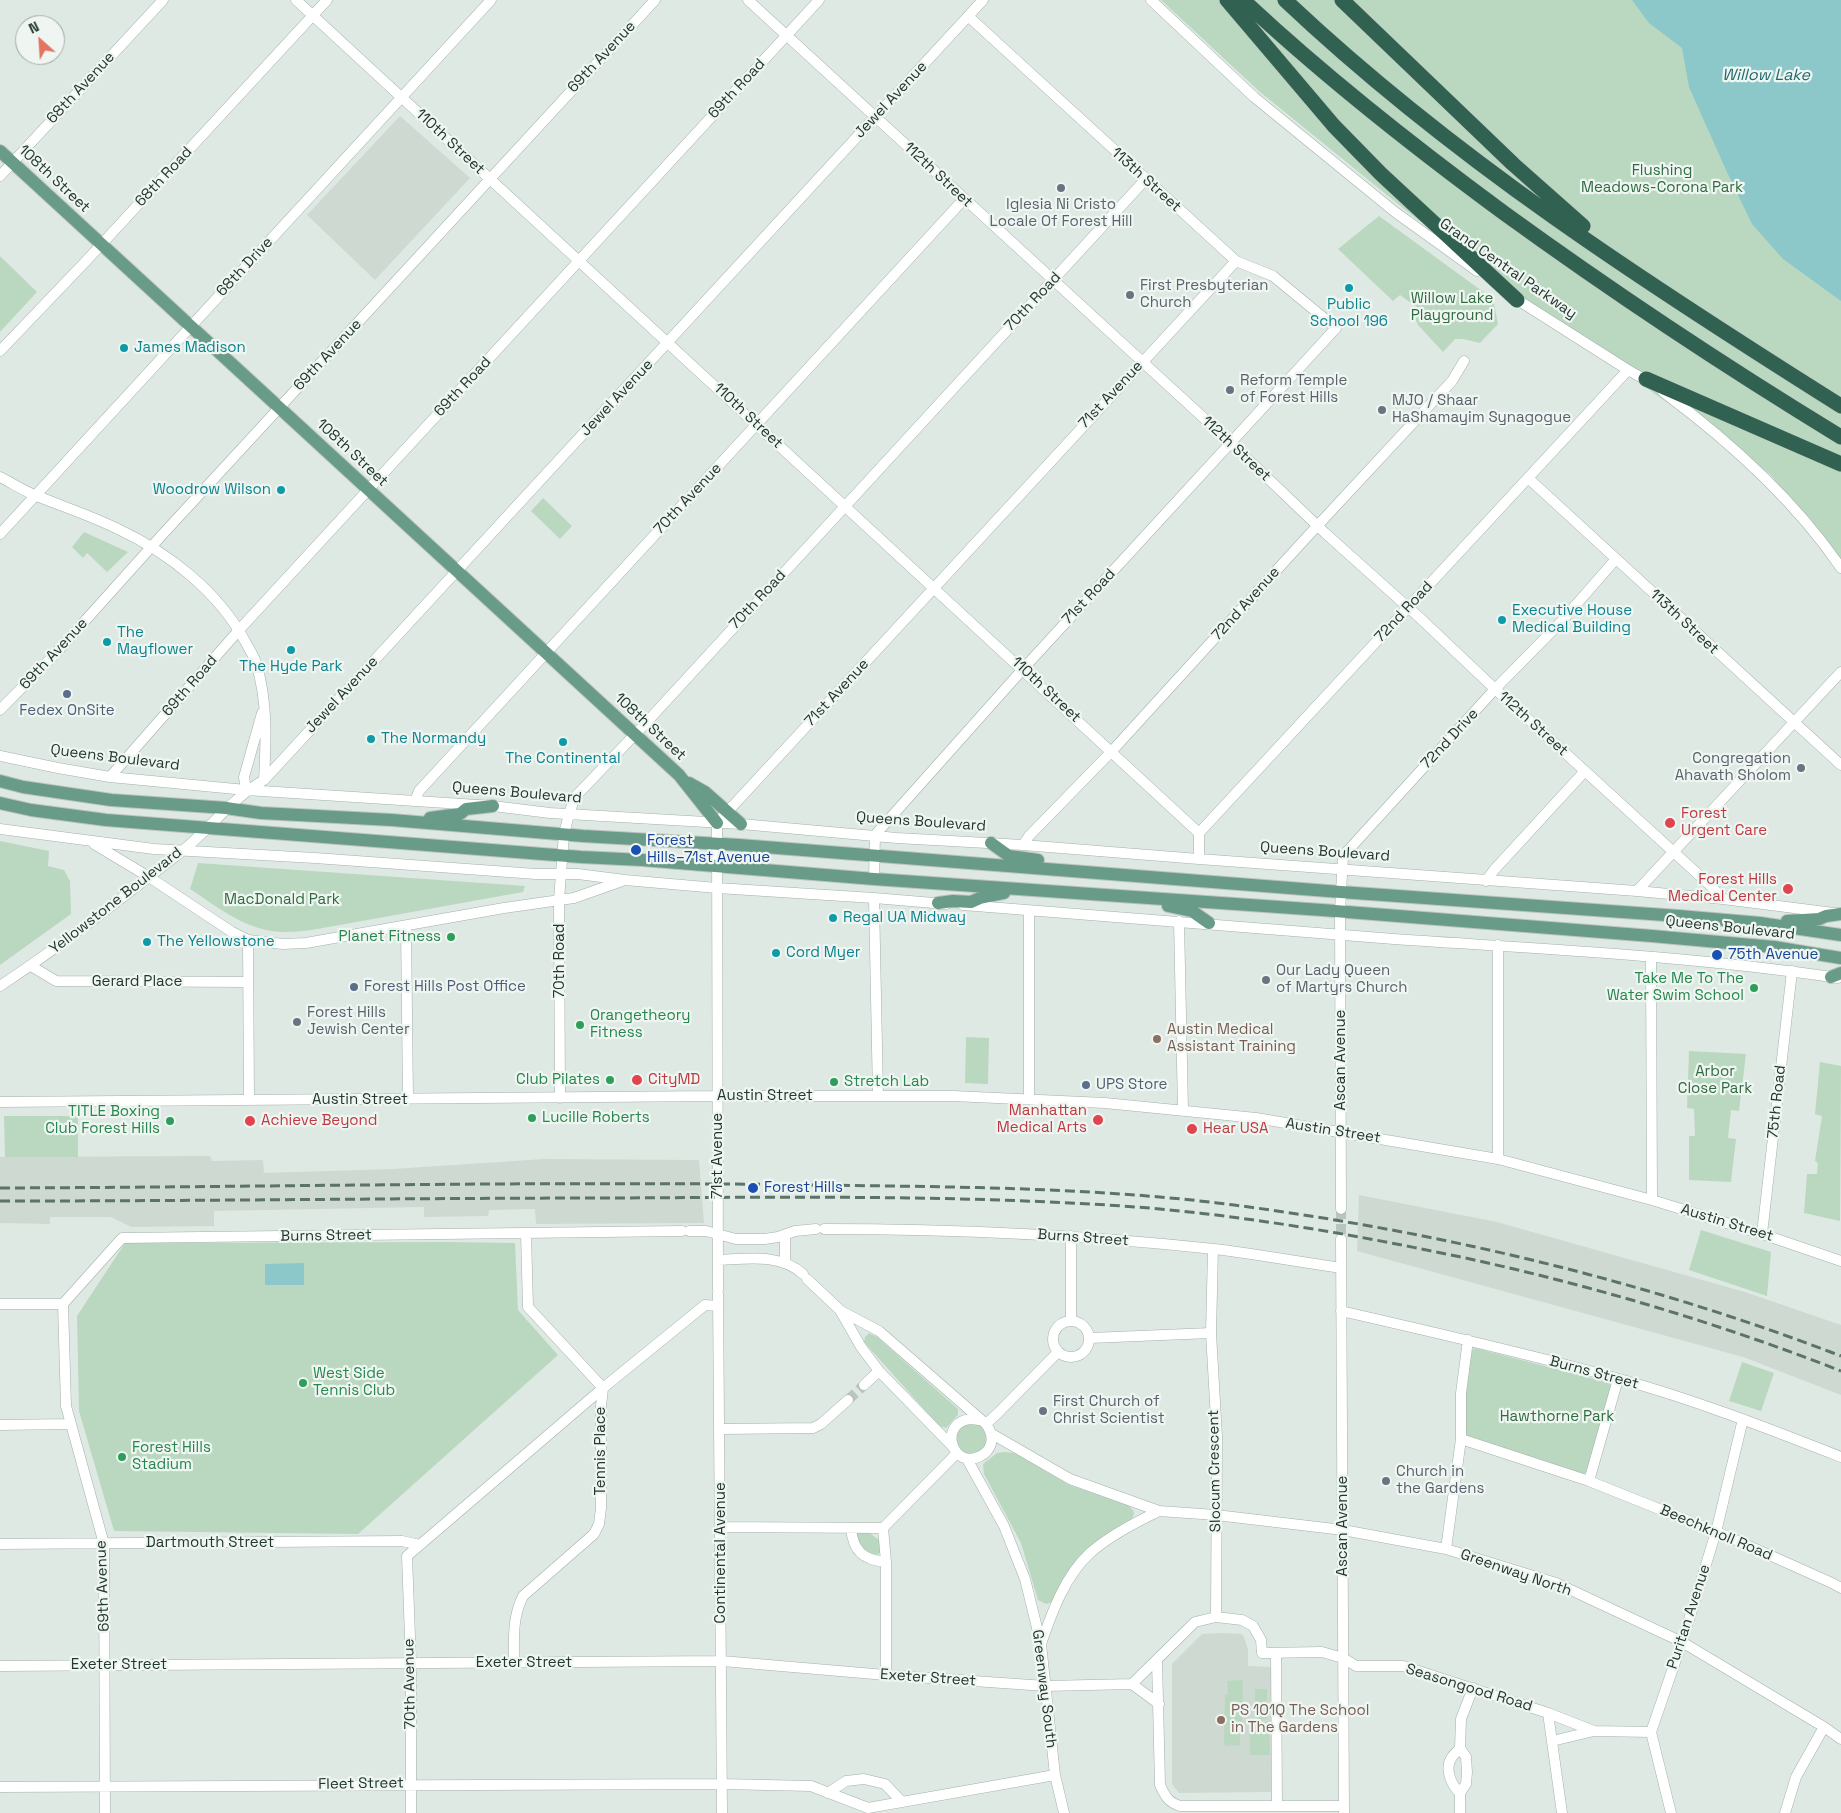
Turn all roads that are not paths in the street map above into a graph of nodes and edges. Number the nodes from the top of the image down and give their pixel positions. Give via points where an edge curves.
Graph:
1 (163, 0) edge
2 (296, 0) edge
3 (327, 0) edge
4 (490, 0) edge
5 (655, 0) edge
6 (748, 0) edge
7 (819, 0) edge
8 (983, 0) edge
9 (1151, 0) edge
10 (1226, 0) edge
11 (1243, 0) edge
12 (1285, 0) edge
13 (1342, 0) edge
14 (1358, 0) edge
15 (313, 15) junction
16 (968, 16) junction
17 (786, 35) junction
18 (1381, 38) junction
19 (401, 97) junction
20 (875, 117) junction
21 (0, 151) edge
22 (13, 163) junction
23 (0, 176) edge
24 (490, 179) junction
25 (1146, 180) junction
26 (964, 198) junction
27 (102, 244) junction
28 (579, 261) junction
29 (1236, 261) junction
30 (1631, 269) junction
31 (1053, 280) junction
32 (1517, 300) junction
33 (191, 326) junction
34 (1336, 328) joint
35 (668, 342) junction
36 (0, 352) edge
37 (1464, 360) dead end
38 (1142, 362) junction
39 (1628, 370) junction
40 (1646, 380) junction
41 (1841, 406) edge
42 (279, 408) junction
43 (757, 424) junction
44 (1841, 437) edge
45 (1231, 443) junction
46 (1841, 464) edge
47 (0, 477) edge
48 (1528, 478) junction
49 (368, 490) junction
50 (35, 495) junction
51 (846, 505) junction
52 (1318, 526) junction
53 (0, 534) edge
54 (152, 547) junction
55 (1616, 559) junction
56 (1841, 568) edge
57 (457, 572) junction
58 (934, 587) junction
59 (1408, 607) junction
60 (239, 630) junction
61 (546, 653) junction
62 (1023, 669) junction
63 (1841, 672) edge
64 (1495, 689) junction
65 (264, 703) junction
66 (0, 710) edge
67 (1794, 723) junction
68 (635, 735) junction
69 (1112, 751) junction
70 (0, 756) edge
71 (1841, 765) edge
72 (1585, 770) junction
73 (110, 777) junction
74 (683, 779) junction
75 (264, 780) junction
76 (0, 781) edge
77 (246, 790) junction
78 (415, 801) junction
79 (0, 803) edge
80 (493, 806) junction
81 (226, 808) junction
82 (728, 813) junction
83 (569, 814) junction
84 (403, 822) junction
85 (717, 823) junction
86 (741, 824) junction
87 (206, 828) junction
88 (0, 829) edge
89 (1199, 833) junction
90 (564, 834) junction
91 (875, 835) junction
92 (91, 842) junction
93 (991, 843) junction
94 (717, 844) junction
95 (1023, 844) junction
96 (182, 851) junction
97 (1674, 853) junction
98 (875, 855) junction
99 (563, 856) junction
100 (1200, 860) junction
101 (717, 866) junction
102 (1342, 869) junction
103 (1099, 872) junction
104 (561, 874) junction
105 (150, 877) junction
106 (874, 879) junction
107 (625, 880) junction
108 (1486, 881) junction
109 (717, 888) junction
110 (1024, 890) junction
111 (1637, 891) junction
112 (1341, 892) junction
113 (1126, 897) junction
114 (874, 898) junction
115 (1723, 899) junction
116 (559, 900) junction
117 (938, 903) junction
118 (1029, 910) junction
119 (1340, 911) junction
120 (1841, 914) edge
121 (1179, 921) junction
122 (1760, 923) junction
123 (1210, 924) junction
124 (406, 926) junction
125 (1340, 935) junction
126 (1841, 935) edge
127 (248, 940) junction
128 (1498, 945) junction
129 (1652, 957) junction
130 (1841, 958) edge
131 (31, 966) junction
132 (1792, 971) junction
133 (1838, 976) edge
134 (248, 982) junction
135 (0, 986) edge
136 (718, 1096) junction
137 (878, 1096) junction
138 (560, 1098) junction
139 (408, 1099) junction
140 (1029, 1099) junction
141 (249, 1100) junction
142 (0, 1102) edge
143 (1183, 1110) junction
144 (1340, 1132) junction
145 (1498, 1159) junction
146 (1652, 1200) junction
147 (1341, 1209) tunnel mouth
148 (526, 1234) junction
149 (1762, 1234) junction
150 (718, 1235) junction
151 (785, 1235) junction
152 (1071, 1236) junction
153 (1341, 1239) tunnel mouth
154 (1214, 1249) junction
155 (718, 1260) junction
156 (1841, 1261) edge
157 (785, 1262) junction
158 (1341, 1268) junction
159 (0, 1304) edge
160 (63, 1304) junction
161 (718, 1306) junction
162 (841, 1311) junction
163 (1341, 1311) junction
164 (1072, 1321) junction
165 (1211, 1333) junction
166 (1090, 1338) junction
167 (1468, 1340) junction
168 (1058, 1352) junction
169 (879, 1371) junction
170 (1618, 1379) junction
171 (864, 1385) tunnel mouth
172 (602, 1388) junction
173 (848, 1400) tunnel mouth
174 (1743, 1419) junction
175 (982, 1422) junction
176 (70, 1424) junction
177 (0, 1425) edge
178 (720, 1429) junction
179 (992, 1434) junction
180 (1461, 1439) junction
181 (955, 1450) junction
182 (1841, 1457) edge
183 (967, 1459) junction
184 (1589, 1481) junction
185 (1159, 1511) junction
186 (1216, 1515) junction
187 (721, 1527) junction
188 (850, 1528) junction
189 (883, 1528) junction
190 (1343, 1530) junction
191 (1716, 1532) junction
192 (0, 1544) edge
193 (104, 1544) junction
194 (420, 1545) junction
195 (1446, 1549) junction
196 (886, 1562) junction
197 (1841, 1588) edge
198 (1216, 1617) junction
199 (1682, 1642) junction
200 (1041, 1644) junction
201 (1276, 1653) junction
202 (1342, 1658) junction
203 (1157, 1660) junction
204 (722, 1661) junction
205 (514, 1662) junction
206 (411, 1664) junction
207 (0, 1666) edge
208 (105, 1666) junction
209 (886, 1676) junction
210 (1132, 1684) junction
211 (1046, 1686) junction
212 (1473, 1688) junction
213 (1159, 1704) junction
214 (1548, 1713) junction
215 (1824, 1727) junction
216 (1594, 1731) junction
217 (1651, 1732) junction
218 (1841, 1739) edge
219 (1552, 1741) junction
220 (1460, 1748) junction
221 (1055, 1776) junction
222 (411, 1784) junction
223 (722, 1784) junction
224 (105, 1786) junction
225 (0, 1787) edge
226 (828, 1793) junction
227 (1460, 1793) junction
228 (902, 1802) junction
229 (1277, 1806) junction
230 (1344, 1809) edge
231 (1222, 1810) edge
232 (105, 1813) edge
233 (411, 1813) edge
234 (722, 1813) edge
235 (1064, 1813) edge
236 (1460, 1813) edge
237 (1562, 1813) edge
238 (1671, 1813) edge
239 (1785, 1813) edge

1 - 22 street, 68th Avenue
2 - 15 street, 110th Street
3 - 15 street, 68th Road
4 - 19 street, 68th Drive
5 - 24 street, 69th Avenue
6 - 17 street, 112th Street
7 - 17 street, 69th Road
8 - 16 street, Jewel Avenue
9 - 32 street, Grand Central Parkway via 1254,97 1395,212
10 - 32 highway via 1334,126
11 - 44 highway via 1346,92 1463,183 1662,323
12 - 30 highway via 1362,70 1449,140
13 - 18 highway
14 - 18 highway
15 - 19 street, 110th Street
15 - 27 street, 68th Road
16 - 20 street, Jewel Avenue
16 - 25 street, 113th Street
17 - 20 street, 112th Street
17 - 28 street, 69th Road
18 - 30 highway
19 - 24 street, 110th Street
19 - 33 street, 68th Drive
20 - 26 street, 112th Street
20 - 35 street, Jewel Avenue
21 - 22 main road, 108th Street
22 - 23 street, 68th Avenue
22 - 27 main road, 108th Street
24 - 28 street, 110th Street
24 - 42 street, 69th Avenue
25 - 29 street, 113th Street
25 - 31 street, 70th Road
26 - 31 street, 112th Street
26 - 43 street, 70th Avenue
27 - 33 main road, 108th Street
27 - 36 street, 68th Road
28 - 35 street, 110th Street
28 - 49 street, 69th Road
29 - 34 street, 113th Street via 1273,276
29 - 38 street, 71st Avenue
30 - 41 highway
31 - 38 street, 112th Street
31 - 51 street, 70th Road
32 - 39 street, Grand Central Parkway
33 - 42 main road, 108th Street
33 - 50 street, 68th Drive
34 - 45 street, 71st Road
35 - 43 street, 110th Street
35 - 57 street, Jewel Avenue
37 - 52 street, 72nd Avenue via 1452,381
38 - 45 street, 112th Street
38 - 58 street, 71st Avenue
39 - 40 street, Grand Central Parkway
39 - 48 street, 72nd Road
40 - 46 highway
40 - 56 street, Grand Central Parkway via 1700,419 1772,485
42 - 49 main road, 108th Street
42 - 54 street, 69th Avenue
43 - 51 street, 110th Street
43 - 61 street, 70th Avenue
45 - 52 street, 112th Street
45 - 62 street, 71st Road
47 - 50 street
48 - 55 street, 113th Street
48 - 59 street, 72nd Road
49 - 57 main road, 108th Street
49 - 60 street, 69th Road
50 - 53 street, 68th Drive
50 - 54 street via 118,528
51 - 58 street, 110th Street
51 - 68 street, 70th Road
52 - 59 street, 112th Street
52 - 69 street, 72nd Avenue
54 - 60 street via 190,575 217,601
54 - 66 street, 69th Avenue
55 - 64 street, 72nd Drive via 1560,623
55 - 67 street, 113th Street
57 - 61 main road, 108th Street
57 - 75 street, Jewel Avenue
58 - 62 street, 110th Street
58 - 82 street, 71st Avenue
59 - 64 street, 112th Street
59 - 89 street, 72nd Road
60 - 65 street via 256,662
60 - 73 street, 69th Road
61 - 68 main road, 108th Street
61 - 78 street, 70th Avenue via 419,791
62 - 69 street, 110th Street
62 - 91 street, 71st Road
63 - 67 street
64 - 72 street, 112th Street
64 - 102 street, 72nd Drive via 1343,856
65 - 75 street
65 - 77 street via 244,777
67 - 71 street, 113th Street
67 - 97 street
68 - 74 main road, 108th Street
68 - 83 street, 70th Road via 575,797
69 - 89 street, 110th Street
69 - 95 street, 72nd Avenue
70 - 73 street, Queens Boulevard
72 - 97 street, 112th Street
72 - 108 street
73 - 77 street, Queens Boulevard
74 - 82 main road, 108th Street via 705,792
74 - 85 main road, 108th Street
75 - 77 street, Jewel Avenue
76 - 81 main road, Queens Boulevard via 111,800
77 - 78 street, Queens Boulevard
77 - 81 street, Jewel Avenue
78 - 80 street, Queens Boulevard
79 - 87 main road, Queens Boulevard via 106,820
80 - 83 street, Queens Boulevard
80 - 84 main road
81 - 84 main road, Queens Boulevard
81 - 87 street, Yellowstone Boulevard
82 - 85 street, 71st Avenue
82 - 86 main road, 108th Street
83 - 85 street, Queens Boulevard
83 - 90 street, 70th Road
84 - 90 main road, Queens Boulevard
85 - 86 street, Queens Boulevard
85 - 94 street, 71st Avenue
86 - 91 street, Queens Boulevard
87 - 96 street, Yellowstone Boulevard
87 - 99 main road, Queens Boulevard
88 - 92 street
89 - 100 street
90 - 94 main road, Queens Boulevard
90 - 99 street, 70th Road
91 - 93 street, Queens Boulevard
91 - 98 street
92 - 96 street
92 - 105 street
93 - 95 street, Queens Boulevard
93 - 103 main road via 1009,856
94 - 98 main road, Queens Boulevard
94 - 101 street, 71st Avenue
95 - 100 street, Queens Boulevard
96 - 104 street
96 - 105 street, Yellowstone Boulevard
97 - 111 street
97 - 115 street, 112th Street
98 - 103 main road, Queens Boulevard
98 - 106 street
99 - 101 main road, Queens Boulevard
99 - 104 street, 70th Road
100 - 102 street, Queens Boulevard
101 - 106 main road, Queens Boulevard
101 - 109 street, 71st Avenue
102 - 108 street, Queens Boulevard
102 - 112 street, 72nd Drive
103 - 112 main road, Queens Boulevard
104 - 107 street
104 - 116 street, 70th Road
105 - 127 street
105 - 131 street, Yellowstone Boulevard
106 - 110 main road, Queens Boulevard
107 - 109 street
107 - 116 street via 588,894
108 - 111 street, Queens Boulevard
109 - 114 street
109 - 136 street, 71st Avenue
110 - 113 main road, Queens Boulevard
110 - 117 main road via 971,902
111 - 115 street, Queens Boulevard
112 - 119 street, 72nd Drive
112 - 122 main road, Queens Boulevard
113 - 119 main road, Queens Boulevard
113 - 123 main road via 1192,911
114 - 117 street
114 - 137 street
115 - 120 street, Queens Boulevard
116 - 124 street
116 - 138 street, 70th Road
117 - 118 street
118 - 121 street
118 - 140 street
119 - 125 street, Ascan Avenue
119 - 130 main road, Queens Boulevard via 1774,947
120 - 122 main road via 1819,920
121 - 123 street
121 - 143 street
122 - 126 main road, Queens Boulevard
123 - 125 street
124 - 127 street via 294,944
124 - 139 street
125 - 128 street
125 - 144 street, Ascan Avenue
127 - 134 street
128 - 129 street
128 - 145 street
129 - 132 street
129 - 146 street
131 - 134 street, Gerard Place via 56,981
131 - 135 street, Yellowstone Boulevard
132 - 133 street
132 - 149 street, 75th Road
134 - 141 street
136 - 137 street, Austin Street
136 - 138 street, Austin Street
136 - 150 street, 71st Avenue
137 - 140 street, Austin Street
138 - 139 street, Austin Street
139 - 141 street, Austin Street
140 - 143 street, Austin Street
141 - 142 street, Austin Street
143 - 144 street, Austin Street
144 - 145 street, Austin Street
144 - 147 street, Ascan Avenue
145 - 146 street, Austin Street
146 - 149 street, Austin Street
148 - 150 street, Burns Street via 706,1231
148 - 160 street, Burns Street via 122,1238
148 - 172 street, Tennis Place via 528,1307
149 - 156 street, Austin Street
150 - 151 street, Burns Street via 736,1240
150 - 155 street, 71st Avenue
151 - 152 street, Burns Street via 820,1229
151 - 157 street
152 - 154 street, Burns Street
152 - 164 street
153 - 158 street, Ascan Avenue
154 - 158 street, Burns Street
154 - 165 street, Slocum Crescent
155 - 157 street
155 - 161 street, Continental Avenue
157 - 162 street via 805,1276
158 - 163 street, Ascan Avenue
159 - 160 street
160 - 176 street, 69th Avenue via 66,1406
161 - 172 street via 705,1306
161 - 178 street, Continental Avenue
162 - 169 street via 860,1347
162 - 175 street via 879,1331
163 - 167 street, Burns Street
163 - 190 street, Ascan Avenue
164 - 166 street via 1084,1326
164 - 168 street via 1063,1322 1056,1328 1053,1336
165 - 166 street
165 - 186 street, Slocum Crescent via 1217,1437
166 - 168 street via 1085,1352 1079,1356 1071,1358
167 - 170 street, Burns Street
167 - 180 street via 1461,1393
168 - 175 street
169 - 171 street
169 - 181 street
170 - 174 street, Burns Street
170 - 184 street
172 - 194 street
172 - 205 street, Tennis Place via 601,1508 598,1524 594,1534 523,1596 516,1608 514,1622
173 - 178 street via 813,1428
174 - 182 street, Burns Street
174 - 191 street, Puritan Avenue
175 - 179 street
175 - 181 street via 970,1418 960,1421 951,1438
176 - 177 street
176 - 193 street, 69th Avenue
178 - 187 street, Continental Avenue
179 - 183 street via 986,1453
179 - 185 street, Greenway North via 1070,1479
180 - 184 street, Beechknoll Road
180 - 195 street
181 - 183 street
181 - 189 street
183 - 200 street, Greenway South via 1004,1526 1025,1579
184 - 191 street, Beechknoll Road
185 - 186 street, Greenway North
185 - 200 street via 1102,1544 1083,1560 1064,1590
186 - 190 street, Greenway North
186 - 198 street, Slocum Crescent
187 - 188 street
187 - 204 street, Continental Avenue
188 - 189 street
188 - 196 street via 852,1539 862,1554 874,1561
189 - 196 street
190 - 195 street, Greenway North
190 - 202 street, Ascan Avenue
191 - 197 street, Beechknoll Road
191 - 199 street, Puritan Avenue
192 - 193 street, Dartmouth Street
193 - 194 street, Dartmouth Street via 402,1541
193 - 208 street, 69th Avenue
194 - 206 street, 70th Avenue via 407,1556
195 - 199 street, Greenway North via 1556,1583
196 - 209 street
198 - 201 street via 1242,1620 1253,1626 1261,1640 1262,1653
198 - 203 street via 1195,1622
199 - 215 street, Greenway North
199 - 217 street, Puritan Avenue
200 - 211 street, Greenway South
201 - 202 street, Seasongood Road via 1322,1652
201 - 229 street
202 - 212 street, Seasongood Road via 1356,1666 1403,1666
202 - 230 street, Ascan Avenue
203 - 210 street
203 - 213 street
204 - 205 street, Exeter Street
204 - 209 street, Exeter Street
204 - 223 street, Continental Avenue
205 - 206 street, Exeter Street
206 - 208 street, Exeter Street
206 - 222 street, 70th Avenue
207 - 208 street, Exeter Street
208 - 224 street, 69th Avenue
209 - 211 street, Exeter Street
210 - 211 street
210 - 213 street
211 - 221 street, Greenway South
212 - 214 street, Seasongood Road
212 - 220 street via 1461,1719
213 - 231 street via 1160,1785 1165,1797 1180,1806
214 - 216 street, Seasongood Road
214 - 219 street
215 - 218 street, Greenway North
215 - 239 street via 1796,1777
216 - 217 street, Seasongood Road
216 - 219 street, Seasongood Road
217 - 238 street
219 - 237 street
220 - 227 street via 1466,1756 1467,1772 1466,1784
220 - 227 street via 1451,1758 1449,1772 1453,1786
221 - 228 street, Fleet Street
221 - 235 street, Greenway South
222 - 223 street, Fleet Street
222 - 224 street, Fleet Street
222 - 233 street, 70th Avenue
223 - 226 street, Fleet Street via 811,1786
223 - 234 street, Continental Avenue
224 - 225 street, Fleet Street
224 - 232 street, 69th Avenue
226 - 228 street, Fleet Street via 868,1808
226 - 228 street via 846,1781 864,1779 885,1784
227 - 236 street
229 - 230 street
229 - 231 street

